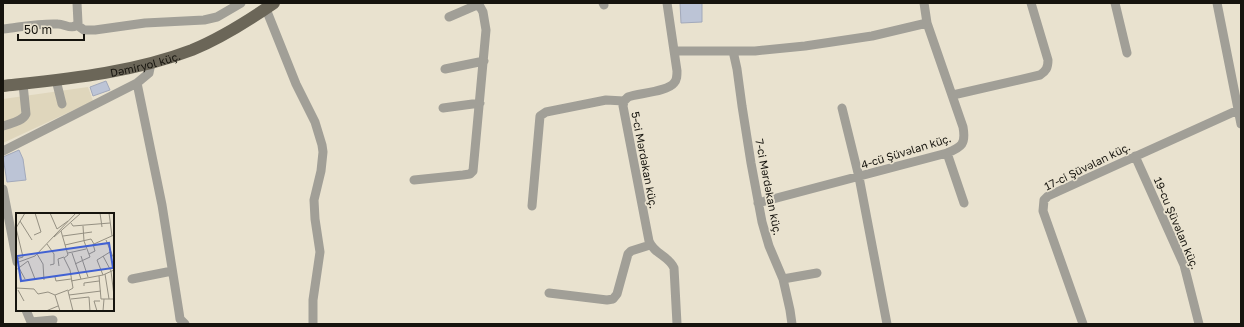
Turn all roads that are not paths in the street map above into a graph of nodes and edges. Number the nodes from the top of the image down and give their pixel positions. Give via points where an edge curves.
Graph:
1 (77, 3) edge
2 (241, 3) edge
3 (667, 3) edge
4 (924, 3) edge
5 (1031, 3) edge
6 (1115, 3) edge
7 (1217, 3) edge
8 (479, 4) edge
9 (269, 5) edge
10 (449, 17) dead end
11 (927, 23) junction
12 (77, 25) junction
13 (3, 29) edge
14 (733, 51) junction
15 (674, 52) junction
16 (1127, 53) dead end
17 (484, 61) junction
18 (151, 63) junction
19 (445, 69) dead end
20 (56, 80) junction
21 (3, 81) edge
22 (137, 82) junction
23 (23, 84) junction
24 (3, 86) edge
25 (953, 96) junction
26 (624, 101) junction
27 (480, 103) junction
28 (62, 104) dead end
29 (443, 108) dead end
30 (842, 108) dead end
31 (1238, 110) junction
32 (1241, 124) edge
33 (3, 126) edge
34 (3, 151) edge
35 (947, 153) junction
36 (1135, 156) junction
37 (859, 177) junction
38 (414, 180) dead end
39 (3, 189) edge
40 (758, 203) junction
41 (964, 203) dead end
42 (532, 206) dead end
43 (650, 245) junction
44 (16, 257) edge
45 (172, 272) junction
46 (817, 273) dead end
47 (132, 279) dead end
48 (783, 279) junction
49 (549, 293) dead end
50 (26, 311) edge
51 (53, 320) dead end
52 (30, 323) edge
53 (185, 324) edge
54 (313, 324) edge
55 (677, 324) edge
56 (792, 324) edge
57 (887, 324) edge
58 (1083, 324) edge
59 (1199, 324) edge

1 - 12 street
2 - 12 street via 217,17 204,20 154,22 95,30 84,30
3 - 15 street, 5-ci Mərdəkan küç.
4 - 11 street, 4-cü Şüvəlan küç.
5 - 25 street via 1048,60 1045,72
6 - 16 street
7 - 31 street
8 - 10 street
8 - 17 street via 486,30
9 - 18 main road, Dəmiryol küç. via 213,40
9 - 21 main road via 211,36 151,58 117,66
9 - 54 street via 296,84 315,122 323,152 314,200 320,252 313,300
11 - 14 street via 847,41
11 - 25 street, 4-cü Şüvəlan küç.
12 - 13 street via 70,27 46,24
14 - 15 street
14 - 40 street, 7-ci Mərdəkan küç.
15 - 26 street, 5-ci Mərdəkan küç. via 677,77 672,85 632,95
17 - 19 street
17 - 27 street
18 - 20 main road, Dəmiryol küç.
18 - 22 street via 149,73
20 - 23 main road, Dəmiryol küç.
20 - 28 street
22 - 34 street
22 - 45 street via 162,205
23 - 24 main road, Dəmiryol küç.
23 - 33 street via 25,117
25 - 35 street, 4-cü Şüvəlan küç. via 963,127 964,140 958,149
26 - 42 street via 606,100 546,112 540,116
26 - 43 street, 5-ci Mərdəkan küç. via 623,109
27 - 29 street
27 - 38 street via 473,171 470,174
30 - 37 street
31 - 32 street
31 - 36 street, 17-ci Şüvəlan küç.
35 - 37 street, 4-cü Şüvəlan küç.
35 - 41 street
36 - 58 street, 17-ci Şüvəlan küç. via 1044,200 1043,211
36 - 59 street, 19-cu Şüvəlan küç. via 1184,265
37 - 40 street, 4-cü Şüvəlan küç.
37 - 57 street
39 - 44 street
40 - 48 street, 7-ci Mərdəkan küç. via 766,239
43 - 49 street via 628,254 617,294 613,299
43 - 55 street via 670,261 674,268
45 - 47 street
45 - 53 street via 180,319
46 - 48 street
48 - 56 street, 7-ci Mərdəkan küç.
50 - 52 street
51 - 52 street

